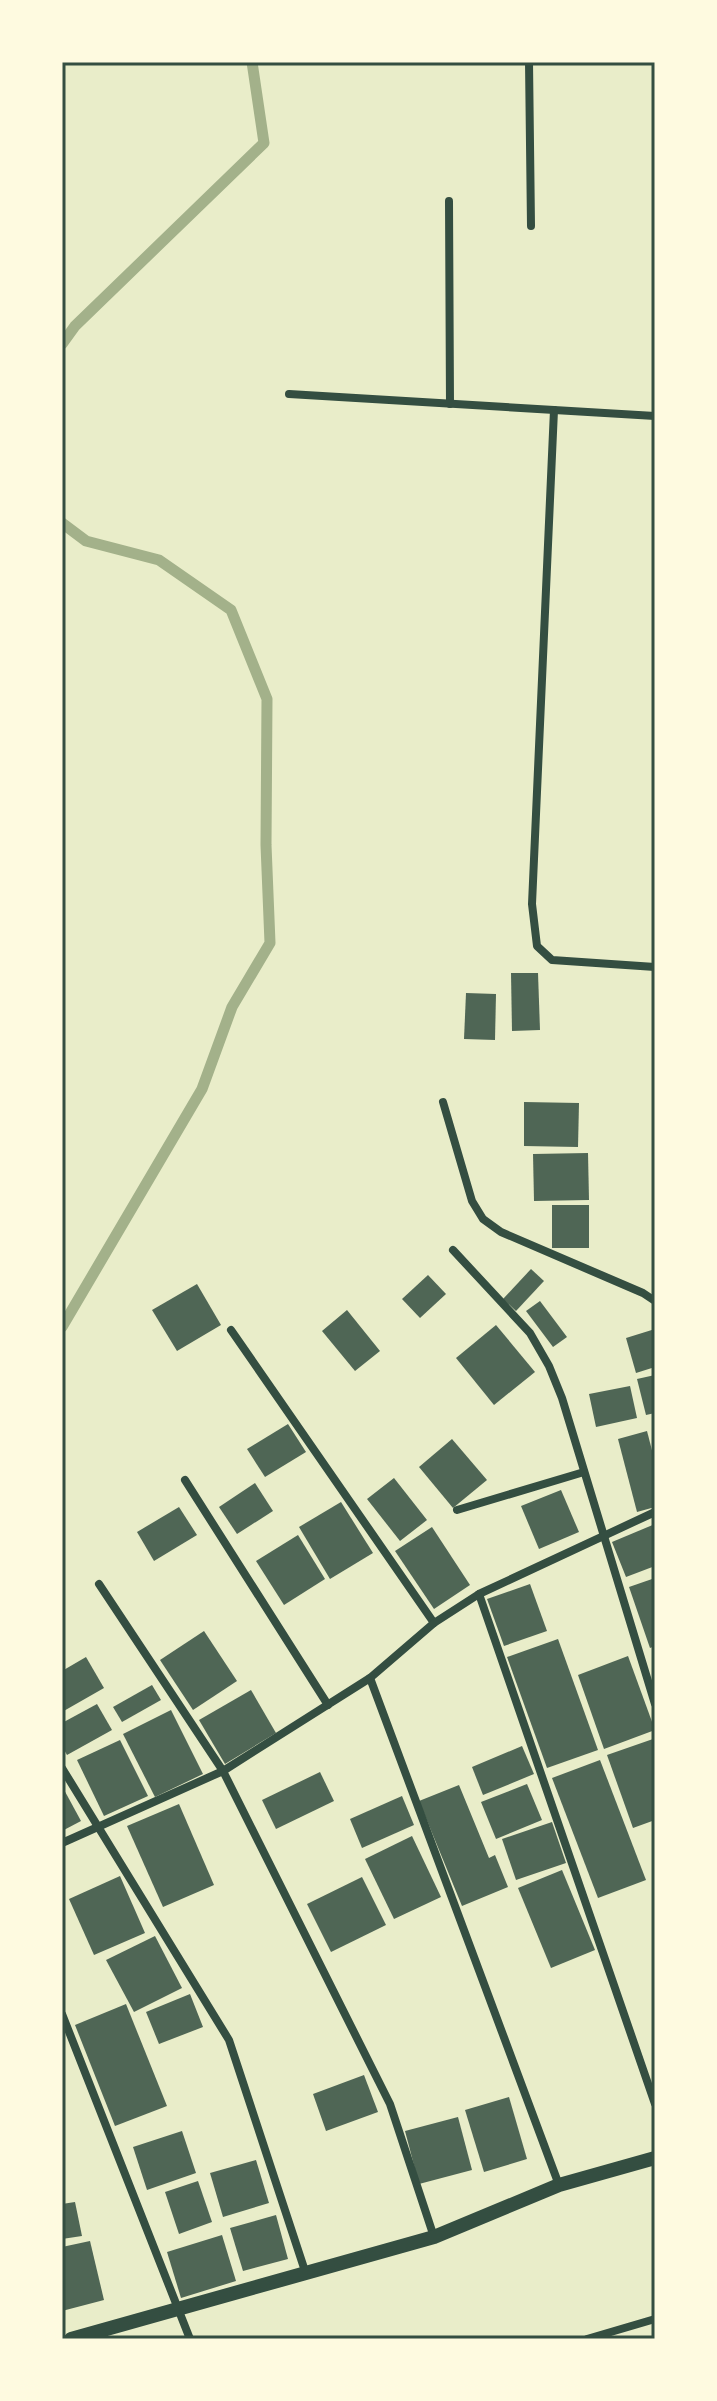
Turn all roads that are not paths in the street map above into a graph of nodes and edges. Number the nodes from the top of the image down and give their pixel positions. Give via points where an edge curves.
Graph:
1 (529, 62) edge
2 (449, 201) dead end
3 (531, 226) dead end
4 (289, 394) dead end
5 (450, 404) junction
6 (554, 410) junction
7 (655, 416) edge
8 (655, 967) edge
9 (443, 1102) dead end
10 (453, 1250) dead end
11 (655, 1301) edge
12 (231, 1330) dead end
13 (584, 1472) junction
14 (185, 1480) dead end
15 (457, 1510) dead end
16 (655, 1512) edge
17 (603, 1538) junction
18 (99, 1584) dead end
19 (479, 1594) junction
20 (434, 1623) junction
21 (370, 1678) junction
22 (655, 1704) edge
23 (328, 1705) junction
24 (62, 1768) edge
25 (223, 1771) junction
26 (98, 1827) junction
27 (62, 1843) edge
28 (62, 2014) edge
29 (655, 2104) edge
30 (655, 2158) edge
31 (559, 2185) junction
32 (434, 2237) junction
33 (305, 2271) junction
34 (179, 2308) junction
35 (655, 2319) edge
36 (71, 2339) edge
37 (190, 2339) edge
38 (587, 2339) edge

1 - 3 street
2 - 5 street
4 - 5 street
5 - 6 street
6 - 7 street
6 - 8 street via 532,904 537,946 552,960
9 - 11 street via 472,1201 483,1219
10 - 13 street via 530,1333 562,1398
12 - 20 street
13 - 15 street
13 - 17 street
14 - 23 street
16 - 17 street
17 - 19 street
17 - 22 street
18 - 25 street
19 - 20 street
19 - 29 street
20 - 21 street
21 - 23 street
21 - 31 street
23 - 25 street
24 - 26 street
25 - 26 street
25 - 32 street via 390,2104
26 - 27 street
26 - 33 street via 229,2040
28 - 34 street
30 - 31 street
31 - 32 street
32 - 33 street
33 - 34 street
34 - 36 street
34 - 37 street
35 - 38 street

